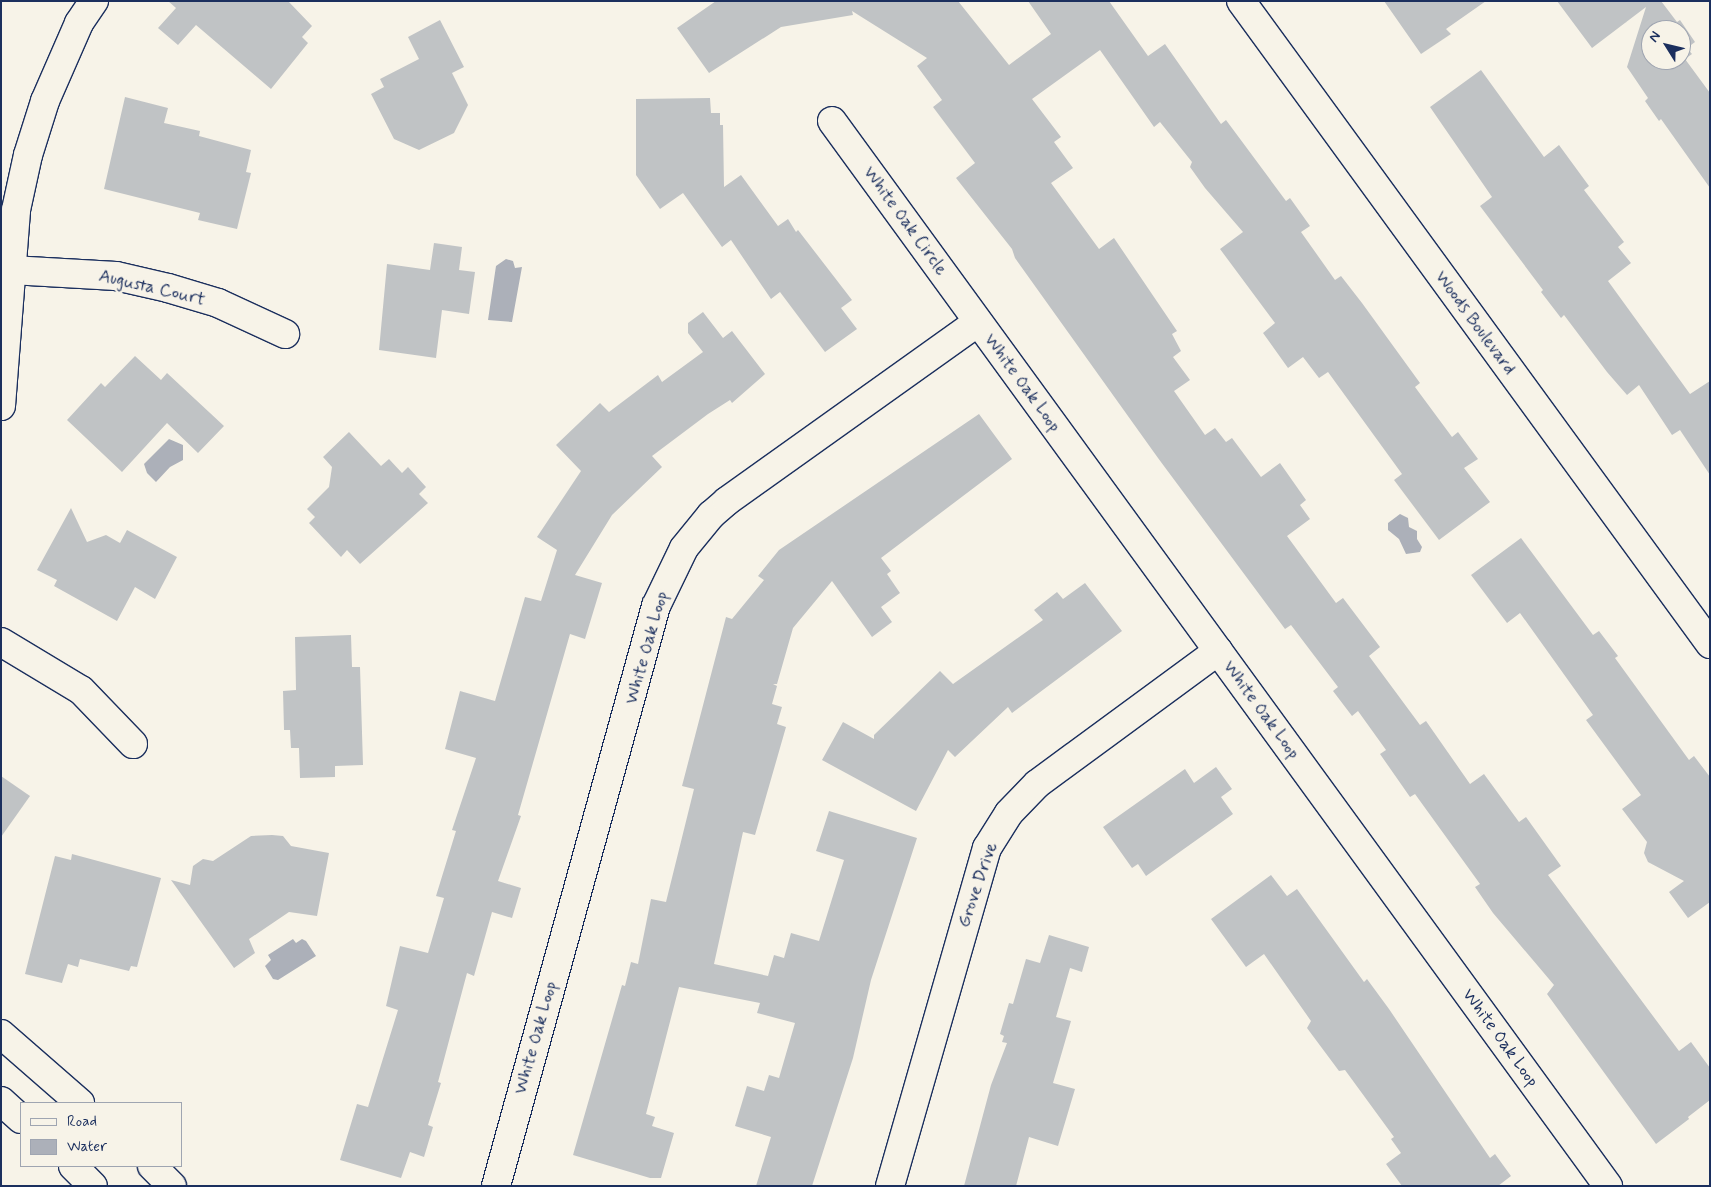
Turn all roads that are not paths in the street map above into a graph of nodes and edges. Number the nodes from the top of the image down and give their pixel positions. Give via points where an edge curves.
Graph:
1 (94, 1) edge
2 (1241, 1) edge
3 (832, 121) dead end
4 (12, 270) junction
5 (978, 322) junction
6 (285, 334) dead end
7 (1, 406) edge
8 (1, 642) edge
9 (1710, 644) edge
10 (1218, 651) junction
11 (133, 744) dead end
12 (1, 1034) edge
13 (1, 1100) edge
14 (79, 1102) edge
15 (20, 1118) edge
16 (74, 1167) edge
17 (153, 1167) edge
18 (93, 1186) edge
19 (172, 1186) edge
20 (496, 1186) edge
21 (890, 1186) edge
22 (1608, 1186) edge

1 - 4 street via 79,23 45,101 16,210
2 - 9 street, Woods Boulevard
3 - 5 street, White Oak Circle
4 - 6 street, Augusta Court via 116,276 168,288 218,303
4 - 7 street
5 - 10 street, White Oak Loop
5 - 20 street, White Oak Loop via 727,501 684,548 656,606 610,781 499,1165
8 - 11 street via 81,690
10 - 21 street, Grove Drive via 1037,784 1009,813 987,848
10 - 22 street, White Oak Loop
12 - 14 street
13 - 15 street
16 - 18 street
17 - 19 street

